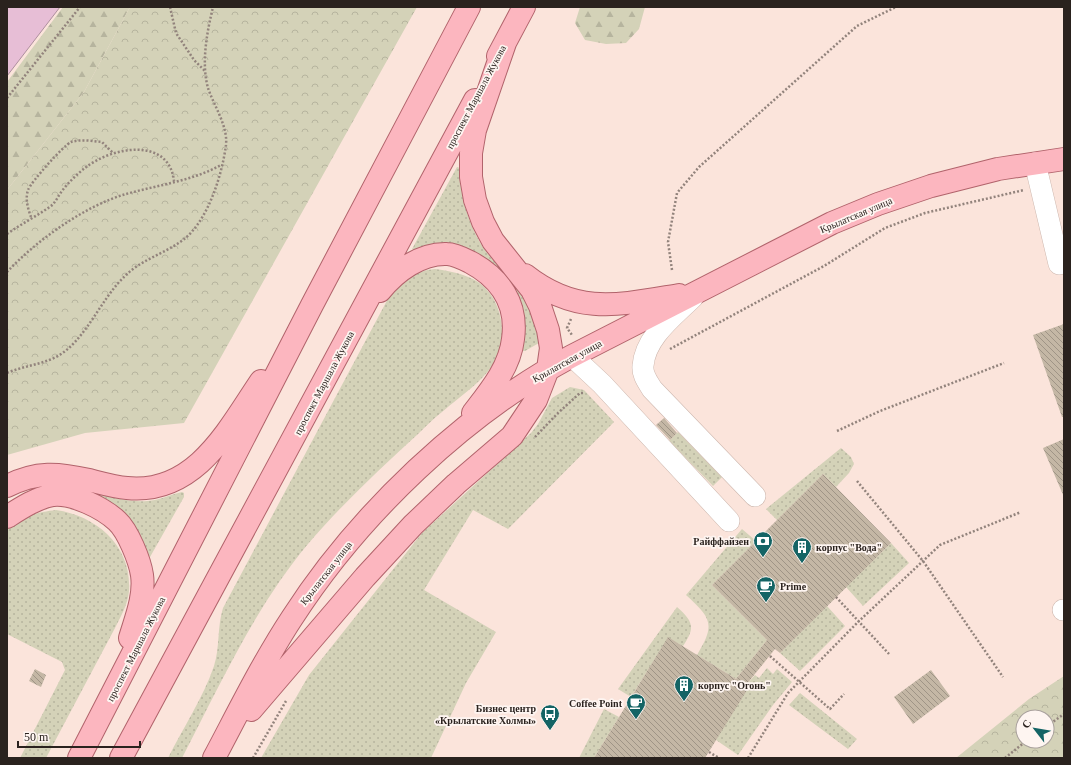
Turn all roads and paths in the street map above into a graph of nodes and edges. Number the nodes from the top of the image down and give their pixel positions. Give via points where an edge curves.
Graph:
1 (80, 7) edge
2 (170, 7) edge
3 (213, 7) edge
4 (469, 7) edge
5 (524, 7) edge
6 (896, 7) edge
7 (505, 43) junction
8 (205, 71) junction
9 (7, 98) edge
10 (113, 153) junction
11 (1064, 159) edge
12 (1034, 164) junction
13 (222, 165) junction
14 (174, 181) junction
15 (31, 217) junction
16 (7, 234) edge
17 (1064, 263) edge
18 (517, 270) junction
19 (672, 270) dead end
20 (7, 272) edge
21 (698, 292) junction
22 (312, 305) junction
23 (359, 318) junction
24 (572, 356) junction
25 (1004, 362) dead end
26 (548, 369) junction
27 (7, 373) edge
28 (837, 431) dead end
29 (454, 436) junction
30 (857, 481) dead end
31 (7, 486) edge
32 (755, 496) dead end
33 (1021, 512) dead end
34 (7, 517) edge
35 (729, 521) dead end
36 (923, 561) junction
37 (836, 597) dead end
38 (858, 622) junction
39 (889, 654) dead end
40 (770, 656) dead end
41 (1003, 677) dead end
42 (799, 682) junction
43 (114, 692) junction
44 (844, 694) dead end
45 (1064, 714) edge
46 (1055, 720) edge
47 (1016, 749) edge
48 (709, 752) dead end
49 (216, 754) edge
50 (79, 758) edge
51 (121, 758) edge
52 (719, 758) edge
53 (748, 758) edge
54 (1005, 758) edge

1 - 9 path
2 - 8 path via 176,33 194,60
3 - 8 path via 208,26
4 - 22 main road, проспект Маршала Жукова
5 - 7 main road, проспект Маршала Жукова
6 - 19 path via 857,26 699,167 677,193 668,242
7 - 18 main road via 475,130 471,153 471,177 475,200 483,222 493,241
7 - 23 main road, проспект Маршала Жукова
8 - 13 path via 208,87 225,133 226,144
10 - 14 path via 137,148 154,152 165,160 174,173
10 - 15 path via 86,167 63,190 53,205
10 - 15 path via 102,142 82,140 69,143 35,179 28,191 27,207
11 - 12 main road, Крылатская улица
12 - 17 lane via 1060,264
12 - 21 main road, Крылатская улица via 998,168 931,186 878,204 832,223
13 - 14 path via 205,174
13 - 27 path via 216,189 205,211 184,239 125,275 70,347 56,357
14 - 20 path via 124,194 93,208 62,226
15 - 16 path
18 - 21 main road via 551,292 592,305 613,306
18 - 26 main road via 532,290 548,330
21 - 24 main road, Крылатская улица
21 - 32 lane via 654,336 642,367 645,378 652,389
22 - 31 main road via 216,446 190,472 173,482 150,487 128,488 61,473 24,477
22 - 43 main road, проспект Маршала Жукова
23 - 29 main road via 382,288 402,269 432,255 449,254 466,260 492,276 504,291 513,323 514,339 502,373
23 - 51 main road, проспект Маршала Жукова
24 - 26 main road, Крылатская улица
24 - 35 lane via 602,384
25 - 28 path via 880,411
26 - 29 main road, Крылатская улица
26 - 49 main road via 536,400 512,436 456,484 365,577 268,689
29 - 49 main road, Крылатская улица via 406,480 364,524 319,579 277,642
30 - 36 path
33 - 36 path via 940,545
34 - 43 main road via 29,503 54,495 79,498 118,521 129,538 142,575 142,595
36 - 38 path
36 - 41 path
37 - 38 path
38 - 39 path
38 - 42 path
40 - 42 path
42 - 44 path via 830,709
42 - 53 path via 788,694
43 - 50 main road, проспект Маршала Жукова
45 - 46 path
47 - 54 path
48 - 52 path

